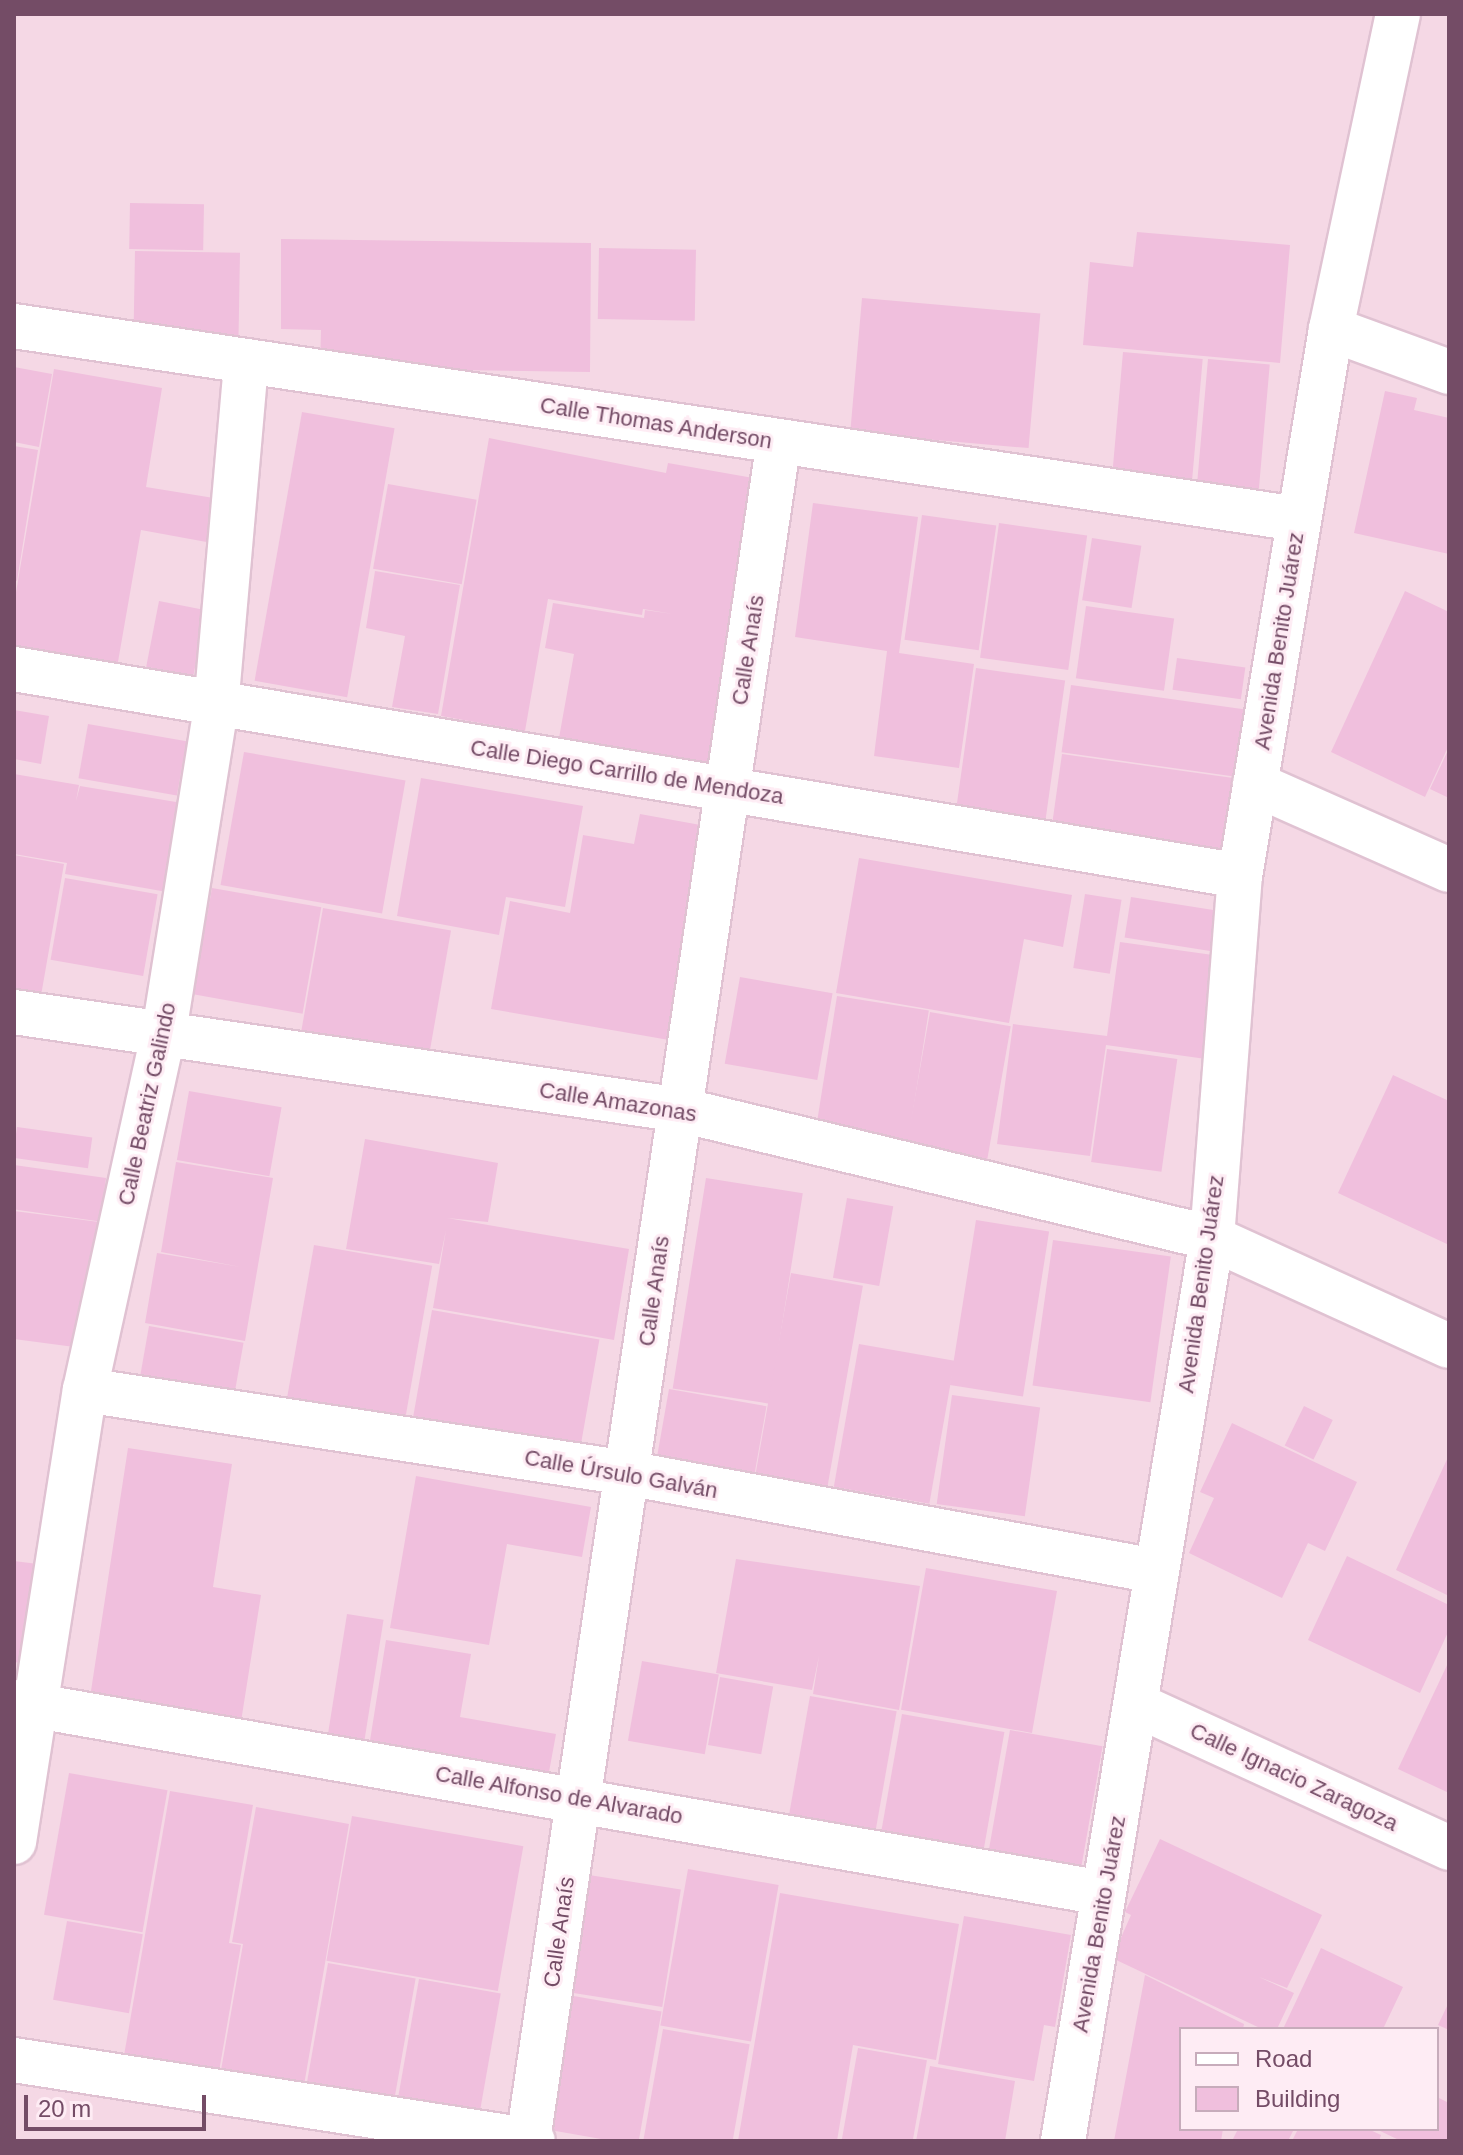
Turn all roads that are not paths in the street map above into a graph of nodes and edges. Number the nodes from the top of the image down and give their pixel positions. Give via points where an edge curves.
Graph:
1 (1398, 14) edge
2 (14, 326) edge
3 (1331, 329) junction
4 (246, 361) junction
5 (1447, 366) edge
6 (779, 441) junction
7 (1298, 519) junction
8 (14, 669) edge
9 (216, 707) junction
10 (1255, 784) junction
11 (727, 787) junction
12 (1449, 870) edge
13 (1240, 876) junction
14 (14, 1012) edge
15 (164, 1032) junction
16 (681, 1110) junction
17 (1212, 1238) junction
18 (1449, 1346) edge
19 (85, 1390) junction
20 (627, 1473) junction
21 (1155, 1571) junction
22 (25, 1703) edge
23 (1139, 1706) junction
24 (579, 1798) junction
25 (14, 1842) edge
26 (1449, 1848) edge
27 (1103, 1893) junction
28 (14, 2060) edge
29 (530, 2140) edge
30 (1063, 2141) edge

1 - 3 street, Avenida Benito Juárez
2 - 4 street, Calle Thomas Anderson
3 - 5 street
3 - 7 street, Avenida Benito Juárez
4 - 6 street, Calle Thomas Anderson
4 - 9 street, Calle Beatriz Galindo
6 - 7 street, Calle Thomas Anderson
6 - 11 street, Calle Anaís
7 - 10 street, Avenida Benito Juárez
8 - 9 street, Calle Diego Carrillo de Mendoza
9 - 11 street, Calle Diego Carrillo de Mendoza
9 - 15 street, Calle Beatriz Galindo
10 - 12 street
10 - 13 street, Avenida Benito Juárez
11 - 13 street, Calle Diego Carrillo de Mendoza
11 - 16 street, Calle Anaís
13 - 17 street, Avenida Benito Juárez
14 - 15 street, Calle Amazonas
15 - 16 street, Calle Amazonas
15 - 19 street, Calle Beatriz Galindo
16 - 17 street, Calle Amazonas
16 - 20 street, Calle Anaís
17 - 18 street, Calle Amazonas
17 - 21 street, Avenida Benito Juárez
19 - 20 street, Calle Úrsulo Galván
19 - 22 street, Calle Beatriz Galindo
20 - 21 street, Calle Úrsulo Galván
20 - 24 street, Calle Anaís
21 - 23 street, Avenida Benito Juárez
22 - 24 street, Calle Alfonso de Alvarado
22 - 25 street, Calle Beatriz Galindo
23 - 26 street, Calle Ignacio Zaragoza
23 - 27 street, Avenida Benito Juárez
24 - 27 street, Calle Alfonso de Alvarado
24 - 29 street, Calle Anaís
27 - 30 street, Avenida Benito Juárez
28 - 29 street

